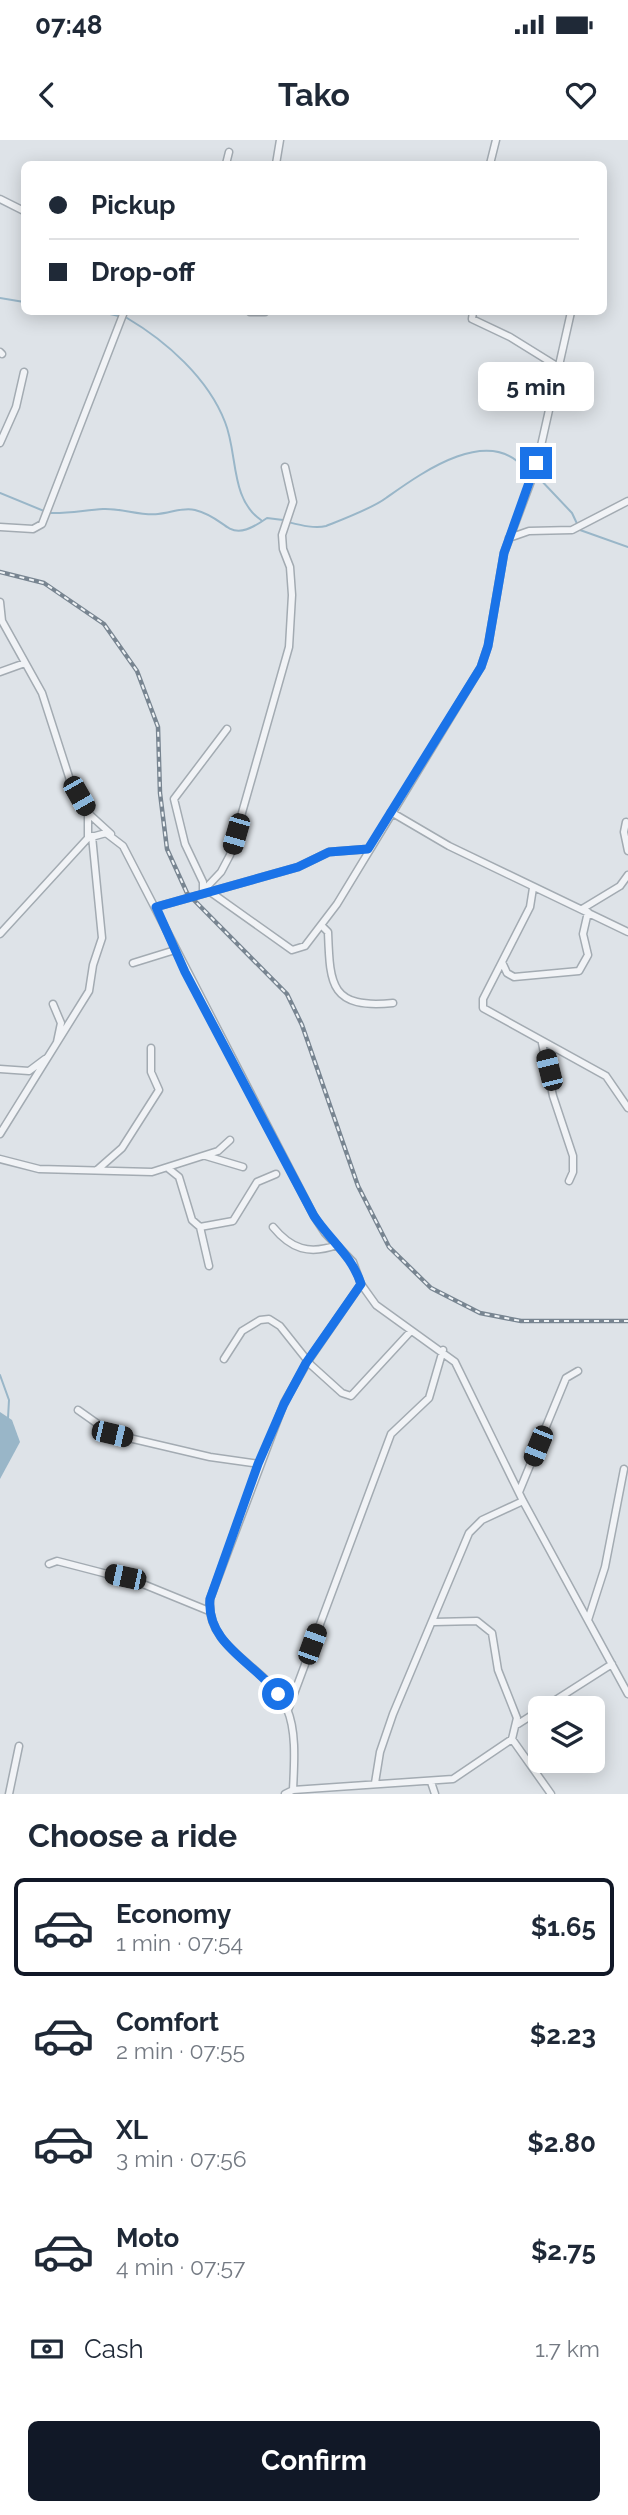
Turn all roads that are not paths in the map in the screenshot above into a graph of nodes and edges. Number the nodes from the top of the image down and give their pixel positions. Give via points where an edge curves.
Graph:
1 (279, 140) edge
2 (496, 140) edge
3 (229, 152) dead end
4 (227, 161) edge
5 (276, 161) edge
6 (491, 161) edge
7 (0, 199) edge
8 (21, 210) edge
9 (123, 315) edge
10 (473, 315) edge
11 (570, 315) edge
12 (559, 368) junction
13 (24, 372) dead end
14 (0, 443) edge
15 (285, 467) dead end
16 (628, 501) edge
17 (0, 527) edge
18 (509, 538) junction
19 (0, 602) edge
20 (25, 663) junction
21 (0, 672) edge
22 (227, 729) dead end
23 (391, 812) junction
24 (89, 813) junction
25 (626, 822) edge
26 (113, 835) junction
27 (90, 837) junction
28 (368, 849) junction
29 (628, 851) edge
30 (628, 875) edge
31 (533, 888) junction
32 (205, 891) junction
33 (156, 907) junction
34 (585, 910) junction
35 (321, 925) junction
36 (628, 932) edge
37 (0, 934) edge
38 (175, 950) junction
39 (502, 962) junction
40 (133, 963) dead end
41 (393, 1003) dead end
42 (53, 1004) dead end
43 (542, 1043) junction
44 (151, 1048) dead end
45 (0, 1069) edge
46 (628, 1108) edge
47 (0, 1134) edge
48 (230, 1140) dead end
49 (204, 1155) junction
50 (0, 1160) edge
51 (243, 1167) dead end
52 (169, 1169) junction
53 (97, 1170) junction
54 (276, 1174) dead end
55 (569, 1181) dead end
56 (200, 1227) junction
57 (272, 1227) dead end
58 (337, 1245) junction
59 (209, 1266) dead end
60 (361, 1284) junction
61 (411, 1331) junction
62 (443, 1350) junction
63 (224, 1359) dead end
64 (308, 1361) junction
65 (578, 1371) dead end
66 (78, 1410) dead end
67 (258, 1464) junction
68 (624, 1469) dead end
69 (519, 1492) junction
70 (523, 1501) junction
71 (48, 1564) dead end
72 (209, 1611) junction
73 (588, 1621) junction
74 (434, 1622) junction
75 (612, 1664) junction
76 (628, 1673) edge
77 (620, 1678) junction
78 (295, 1689) junction
79 (278, 1694) junction
80 (628, 1694) edge
81 (288, 1710) junction
82 (518, 1724) junction
83 (512, 1739) junction
84 (19, 1746) dead end
85 (431, 1782) junction
86 (375, 1783) junction
87 (292, 1790) junction
88 (9, 1794) edge
89 (285, 1794) edge
90 (435, 1794) edge
91 (551, 1794) edge

1 - 5 street
2 - 6 street
3 - 4 street
7 - 8 street
9 - 17 street via 42,524 33,529
10 - 12 street via 472,319
11 - 12 street
12 - 18 street via 536,468
13 - 14 street via 16,407
15 - 32 street via 293,502 282,535 290,567 293,617 289,647 230,855
16 - 18 street via 572,530 529,531
18 - 23 street via 481,667
19 - 20 street via 2,621
20 - 21 street
20 - 24 street via 42,693 70,780
22 - 32 street via 174,799 185,844
23 - 28 street
23 - 31 street
24 - 26 street
24 - 27 street
25 - 29 street
26 - 27 street
26 - 33 street
27 - 37 street
27 - 47 street via 103,938 89,992
28 - 32 street via 329,852 298,867
28 - 35 street
30 - 34 street
31 - 34 street
31 - 39 street via 530,907
32 - 33 street
32 - 35 street via 292,950 305,946
33 - 38 street
34 - 36 street
34 - 39 street via 583,934 588,955 579,971 514,977
35 - 41 street via 328,932 331,977 343,994 362,1005
38 - 40 street
38 - 58 street via 314,1216
39 - 43 street via 483,999 483,1009
42 - 45 street via 61,1023 47,1057 29,1070
43 - 46 street via 606,1076
43 - 55 street via 573,1156
44 - 53 street via 151,1072 159,1090 122,1148
48 - 49 street via 218,1151
49 - 51 street
49 - 52 street
50 - 53 street via 39,1169
52 - 53 street via 134,1174
52 - 56 street via 179,1177 192,1220
54 - 56 street via 257,1182 233,1221
56 - 59 street
57 - 58 street via 296,1247 320,1250
58 - 60 street via 353,1262
60 - 61 street via 376,1306
60 - 64 street
61 - 62 street
61 - 64 street via 351,1396
62 - 69 street via 455,1362
62 - 78 street via 429,1398 391,1434
63 - 64 street via 236,1337 264,1319 281,1326
64 - 67 street
65 - 69 street via 566,1378
66 - 67 street via 112,1434
67 - 72 street
68 - 73 street via 605,1567
69 - 70 street
70 - 73 street
70 - 74 street via 482,1520 469,1533
71 - 72 street via 57,1561 125,1577
72 - 79 street via 228,1647
73 - 75 street
74 - 82 street via 477,1621 492,1633 498,1670
74 - 86 street via 390,1724
75 - 77 street
75 - 82 street
76 - 77 street
77 - 80 street
78 - 79 street
78 - 81 street
79 - 81 street
81 - 87 street
82 - 83 street
83 - 85 street via 453,1779
83 - 91 street
84 - 88 street
85 - 86 street
85 - 90 street
86 - 87 street
87 - 89 street

